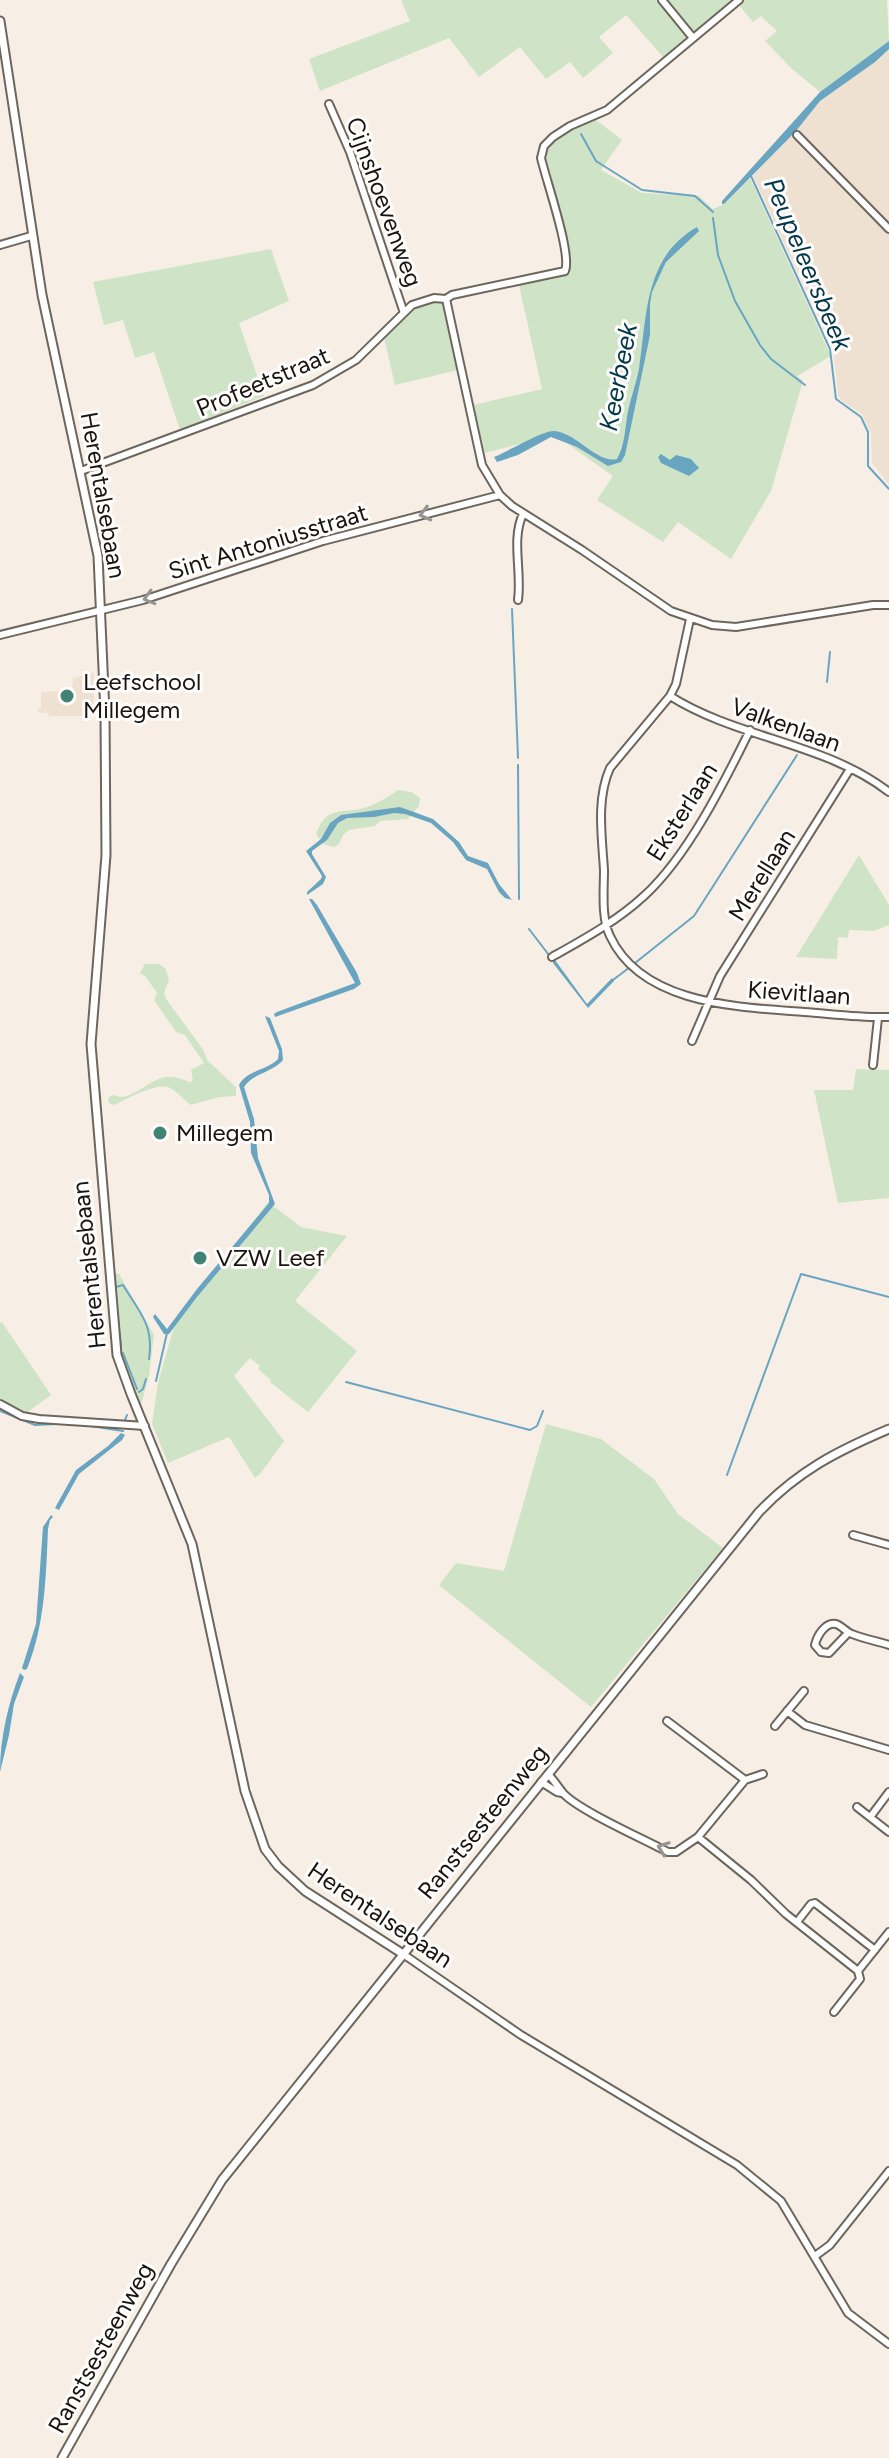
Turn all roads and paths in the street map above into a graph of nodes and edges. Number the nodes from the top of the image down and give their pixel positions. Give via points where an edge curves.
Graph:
1 (662, 0) edge
2 (739, 0) edge
3 (0, 21) edge
4 (693, 38) junction
5 (329, 104) dead end
6 (797, 135) dead end
7 (889, 229) edge
8 (31, 236) junction
9 (0, 245) edge
10 (446, 299) junction
11 (404, 313) junction
12 (81, 471) junction
13 (500, 495) junction
14 (523, 514) junction
15 (518, 600) dead end
16 (889, 605) edge
17 (101, 612) junction
18 (690, 619) junction
19 (0, 635) edge
20 (670, 696) junction
21 (750, 730) junction
22 (850, 769) junction
23 (889, 792) edge
24 (607, 924) junction
25 (552, 957) dead end
26 (707, 1002) junction
27 (889, 1017) edge
28 (878, 1018) junction
29 (692, 1041) dead end
30 (873, 1065) dead end
31 (0, 1404) edge
32 (145, 1426) junction
33 (889, 1429) edge
34 (853, 1535) dead end
35 (889, 1545) edge
36 (848, 1633) junction
37 (889, 1645) edge
38 (804, 1691) dead end
39 (787, 1711) junction
40 (667, 1721) dead end
41 (775, 1726) dead end
42 (889, 1750) edge
43 (548, 1774) junction
44 (763, 1774) dead end
45 (745, 1780) junction
46 (541, 1782) junction
47 (889, 1792) edge
48 (562, 1793) junction
49 (857, 1807) dead end
50 (871, 1816) junction
51 (889, 1832) edge
52 (698, 1837) junction
53 (797, 1922) junction
54 (889, 1932) edge
55 (875, 1950) junction
56 (403, 1954) junction
57 (858, 1971) junction
58 (834, 2012) dead end
59 (889, 2171) edge
60 (815, 2256) junction
61 (889, 2344) edge
62 (62, 2458) edge

1 - 4 street
2 - 4 street
3 - 8 street, Herentalsebaan
4 - 10 street, Profeetstraat via 607,110 570,126 544,146 541,158 565,271
5 - 11 street, Cijnshoevenweg
6 - 7 street
8 - 9 street
8 - 12 street, Herentalsebaan
10 - 11 street, Profeetstraat via 423,301
10 - 13 street via 477,448
11 - 12 street, Profeetstraat via 356,360 313,385
12 - 17 street, Herentalsebaan via 98,556
13 - 14 street
13 -> 17 street, Sint Antoniusstraat via 323,541
14 - 15 street via 518,528
14 - 18 street
16 - 18 street via 736,627
17 - 19 street, Sint Antoniusstraat
17 - 32 street, Herentalsebaan via 106,855 92,1057 114,1337
18 - 20 street
20 - 21 street, Valkenlaan
20 - 24 street via 605,780
21 - 22 street, Valkenlaan
21 - 24 street, Eksterlaan via 673,864 646,894
22 - 23 street, Valkenlaan
22 - 26 street, Merellaan
24 - 25 street, Eksterlaan
24 - 26 street, Kievitlaan via 620,952 650,981
26 - 28 street, Kievitlaan
26 - 29 street
27 - 28 street, Kievitlaan
28 - 30 street
31 - 32 street via 39,1419
32 - 56 street, Herentalsebaan via 192,1544 245,1791 265,1849 305,1891
33 - 43 street, Ranstsesteenweg via 820,1461 777,1494
34 - 35 street
36 - 36 street via 831,1624 815,1645 829,1653
36 - 37 street
38 - 39 street
39 - 41 street
39 - 42 street via 805,1725
40 - 45 street
43 - 46 street, Ranstsesteenweg
43 - 48 street
44 - 45 street
45 - 52 street
46 - 48 street
46 - 56 street, Ranstsesteenweg
47 - 50 street
52 -> 48 street via 668,1852
49 - 50 street
50 - 51 street
52 - 53 street
53 - 55 street via 815,1903
53 - 57 street
54 - 55 street
55 - 57 street
56 - 60 street, Herentalsebaan via 521,2035 747,2173 781,2201
56 - 62 street, Ranstsesteenweg via 222,2180
57 - 58 street via 860,1979
59 - 60 street via 830,2245
60 - 61 street, Herentalsebaan via 848,2313

